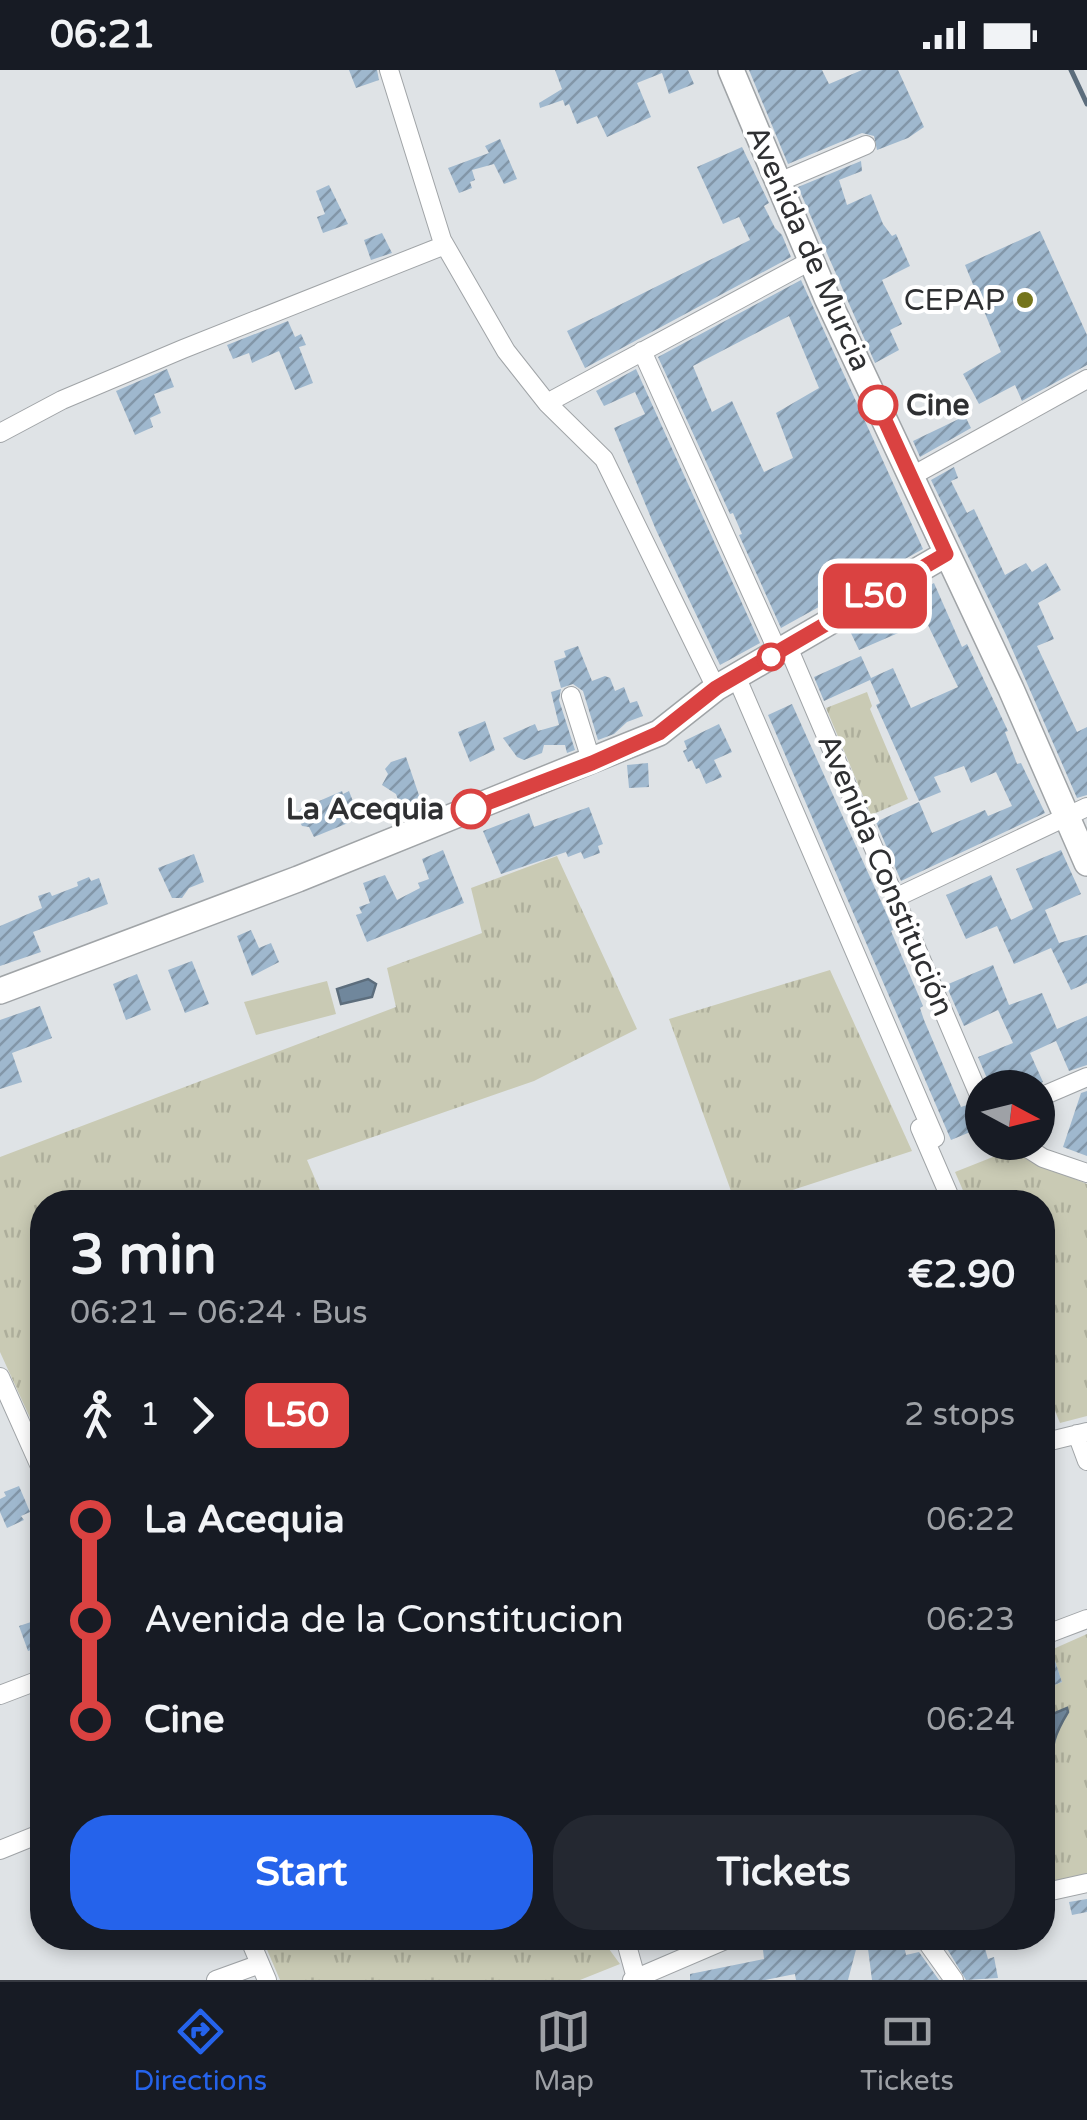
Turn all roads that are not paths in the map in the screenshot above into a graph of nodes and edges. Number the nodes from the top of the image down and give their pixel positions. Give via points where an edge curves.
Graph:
1 (388, 70) edge
2 (732, 70) edge
3 (866, 145) dead end
4 (779, 182) junction
5 (445, 245) junction
6 (812, 260) junction
7 (642, 351) junction
8 (1087, 379) edge
9 (547, 403) junction
10 (0, 433) edge
11 (912, 476) junction
12 (946, 554) junction
13 (783, 650) junction
14 (726, 682) junction
15 (571, 696) dead end
16 (592, 763) junction
17 (1077, 812) edge
18 (793, 834) dead end
19 (1087, 863) edge
20 (895, 898) junction
21 (0, 991) edge
22 (968, 1070) edge
23 (1087, 1077) edge
24 (1055, 1091) edge
25 (935, 1138) dead end
26 (1049, 1160) edge
27 (1087, 1173) edge
28 (947, 1190) edge
29 (0, 1377) edge
30 (1082, 1433) edge
31 (1055, 1440) edge
32 (30, 1444) edge
33 (1087, 1461) edge
34 (1087, 1618) edge
35 (1055, 1631) edge
36 (30, 1683) edge
37 (0, 1695) edge
38 (30, 1838) edge
39 (0, 1850) edge
40 (1087, 1883) edge
41 (1055, 1886) edge
42 (628, 1950) edge
43 (702, 1950) edge
44 (933, 1950) edge
45 (264, 1972) edge
46 (634, 1979) edge
47 (216, 1980) edge
48 (954, 1980) edge

1 - 5 street
2 - 4 street, Avenida de Murcia
3 - 4 street
4 - 6 street, Avenida de Murcia
5 - 9 street via 506,351
5 - 10 street via 166,356
6 - 7 street
6 - 11 street, Avenida de Murcia
7 - 9 street
7 - 13 street, Avenida Constitución
8 - 11 street
9 - 14 street via 604,460
11 - 12 street, Avenida de Murcia
12 - 13 street
12 - 17 street, Avenida de Murcia
13 - 14 street
13 - 20 street, Avenida Constitución
14 - 16 street via 659,733
14 - 25 street
15 - 16 street
16 - 21 street
17 - 19 street, Avenida de Murcia
17 - 20 street
18 - 28 street
20 - 22 street, Avenida Constitución
23 - 24 street
26 - 27 street
29 - 32 street
30 - 31 street
30 - 33 street
34 - 35 street
36 - 37 street
38 - 39 street
40 - 41 street
42 - 46 street
43 - 46 street
44 - 48 street
45 - 47 street

